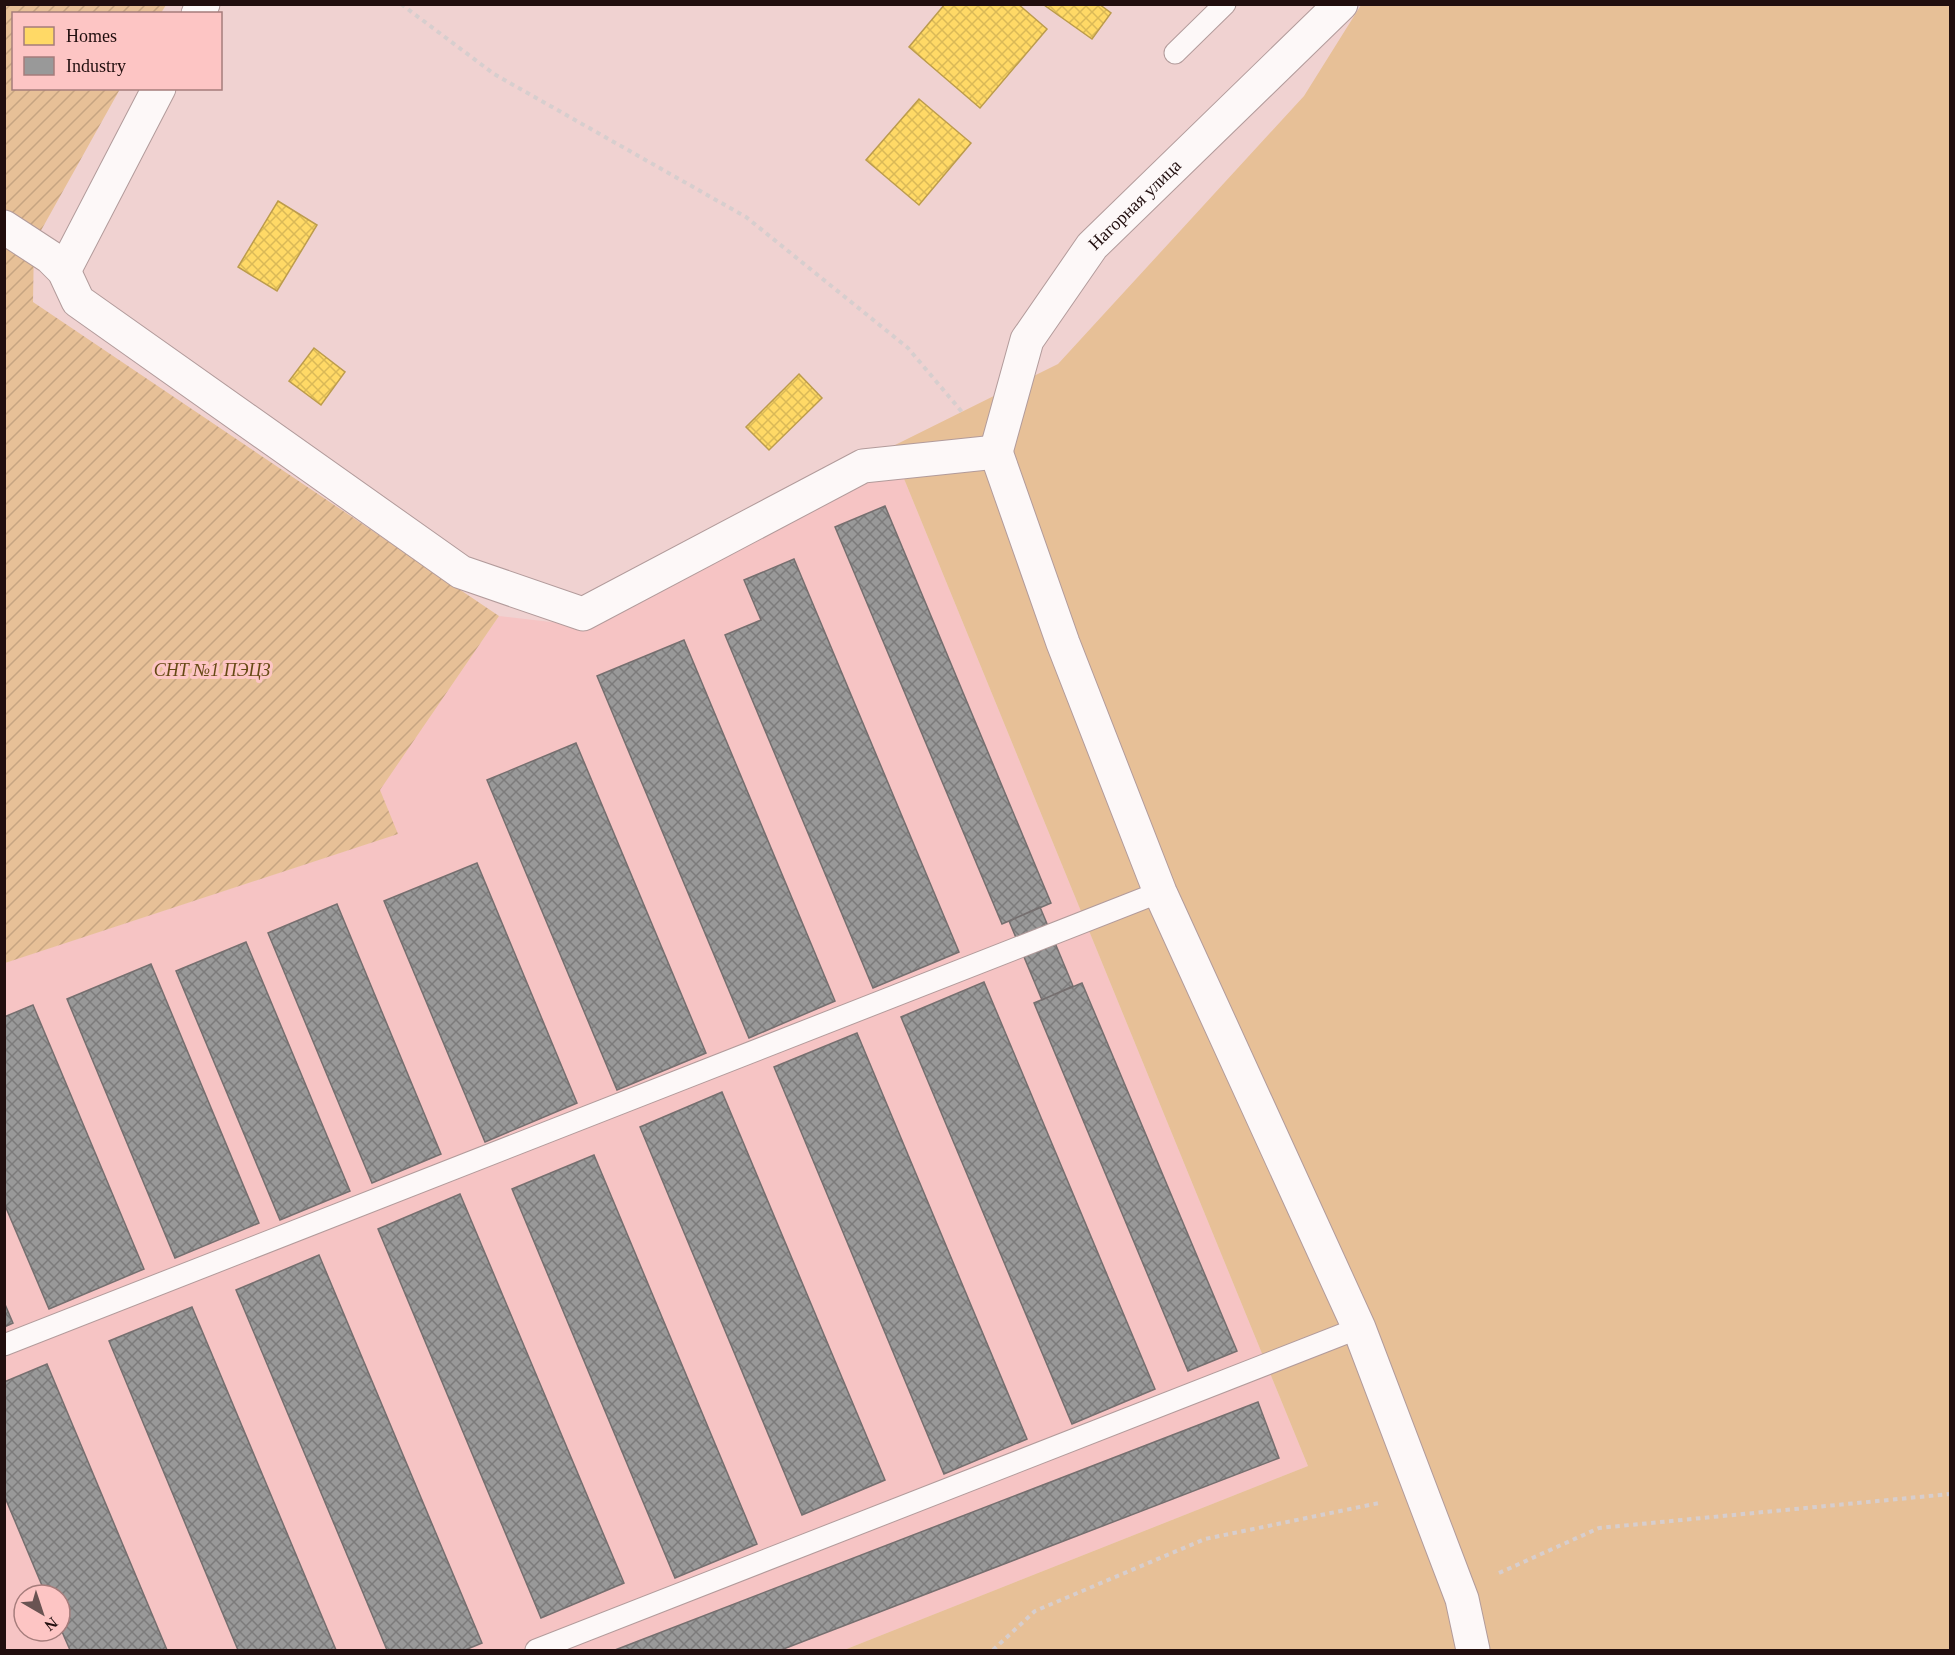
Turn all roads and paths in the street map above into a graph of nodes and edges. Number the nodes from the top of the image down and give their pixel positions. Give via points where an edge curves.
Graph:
1 (401, 4) edge
2 (1225, 4) edge
3 (1341, 4) edge
4 (1175, 53) dead end
5 (158, 90) edge
6 (4, 227) edge
7 (64, 271) junction
8 (996, 452) junction
9 (1160, 892) junction
10 (1359, 1329) junction
11 (4, 1345) edge
12 (1424, 1494) junction
13 (1950, 1494) edge
14 (1498, 1573) dead end
15 (536, 1650) edge
16 (993, 1650) edge
17 (1473, 1650) edge

1 - 8 path via 494,74 746,217 908,348
2 - 4 lane
3 - 8 street, Нагорная улица via 1092,246 1027,340
5 - 7 street
6 - 7 street via 50,257
7 - 8 street via 78,302 461,572 583,614 863,466
8 - 9 street via 1063,643
9 - 10 street
9 - 11 lane
10 - 12 street
10 - 15 lane
12 - 16 path via 1205,1539 1035,1611
12 - 17 street via 1462,1599
13 - 14 path via 1599,1528

